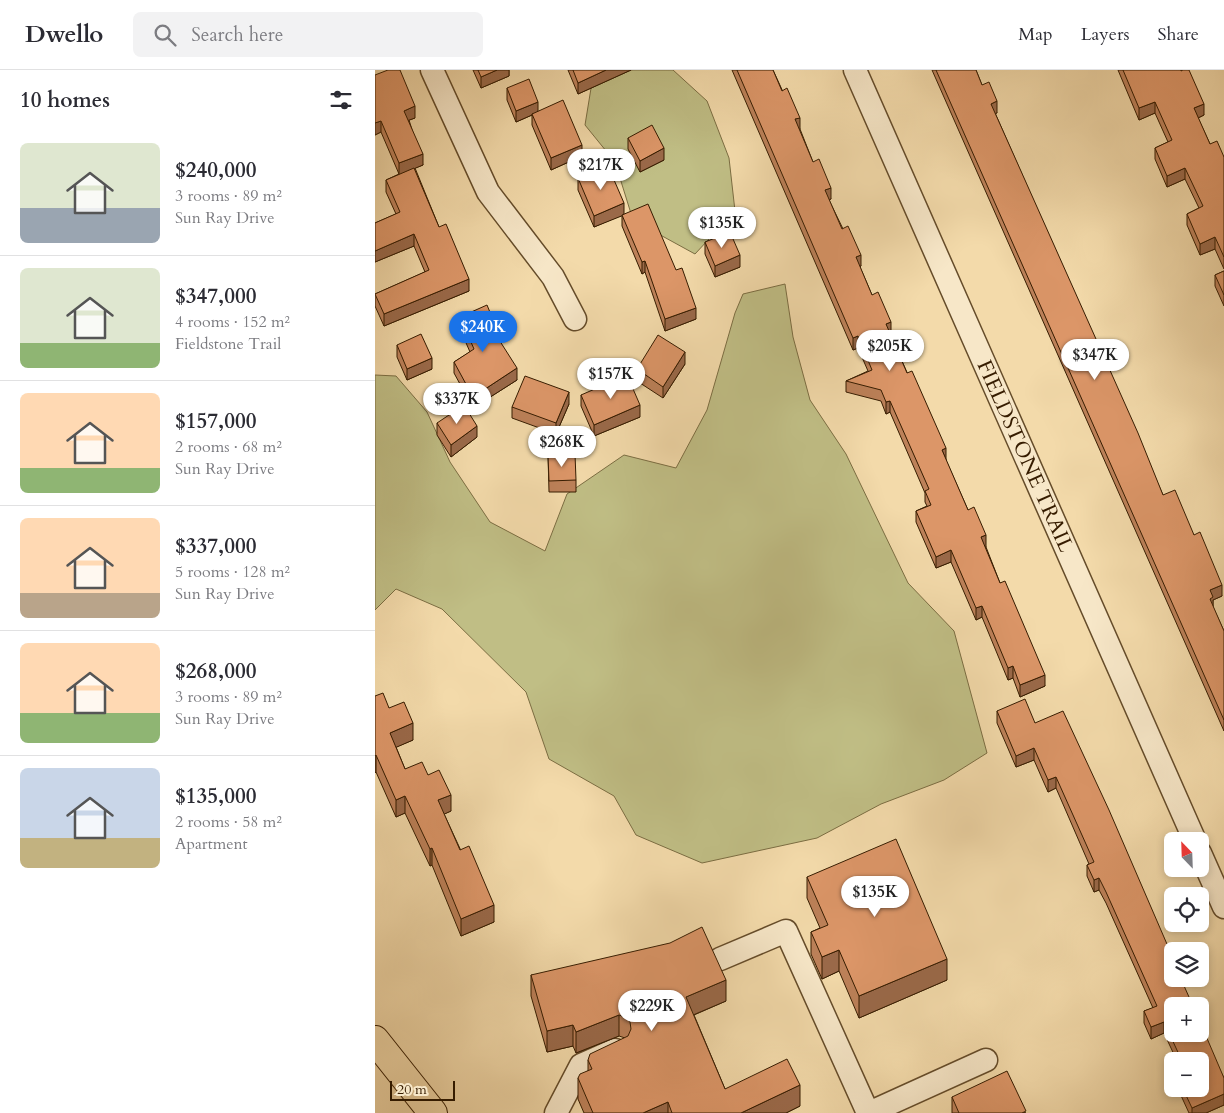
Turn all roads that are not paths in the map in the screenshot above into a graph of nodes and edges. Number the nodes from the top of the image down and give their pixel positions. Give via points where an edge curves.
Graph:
1 (432, 70) edge
2 (855, 70) edge
3 (575, 319) dead end
4 (1191, 832) edge
5 (1209, 873) edge
6 (1224, 907) edge
7 (720, 959) dead end
8 (375, 1040) edge
9 (618, 1049) edge
10 (986, 1060) dead end
11 (430, 1112) edge
12 (556, 1113) edge
13 (868, 1113) edge

1 - 3 street via 488,192 553,277
2 - 4 street, FIELDSTONE TRAIL
5 - 6 street
7 - 13 street via 786,931
8 - 11 main road
9 - 12 street via 581,1065
10 - 13 street

